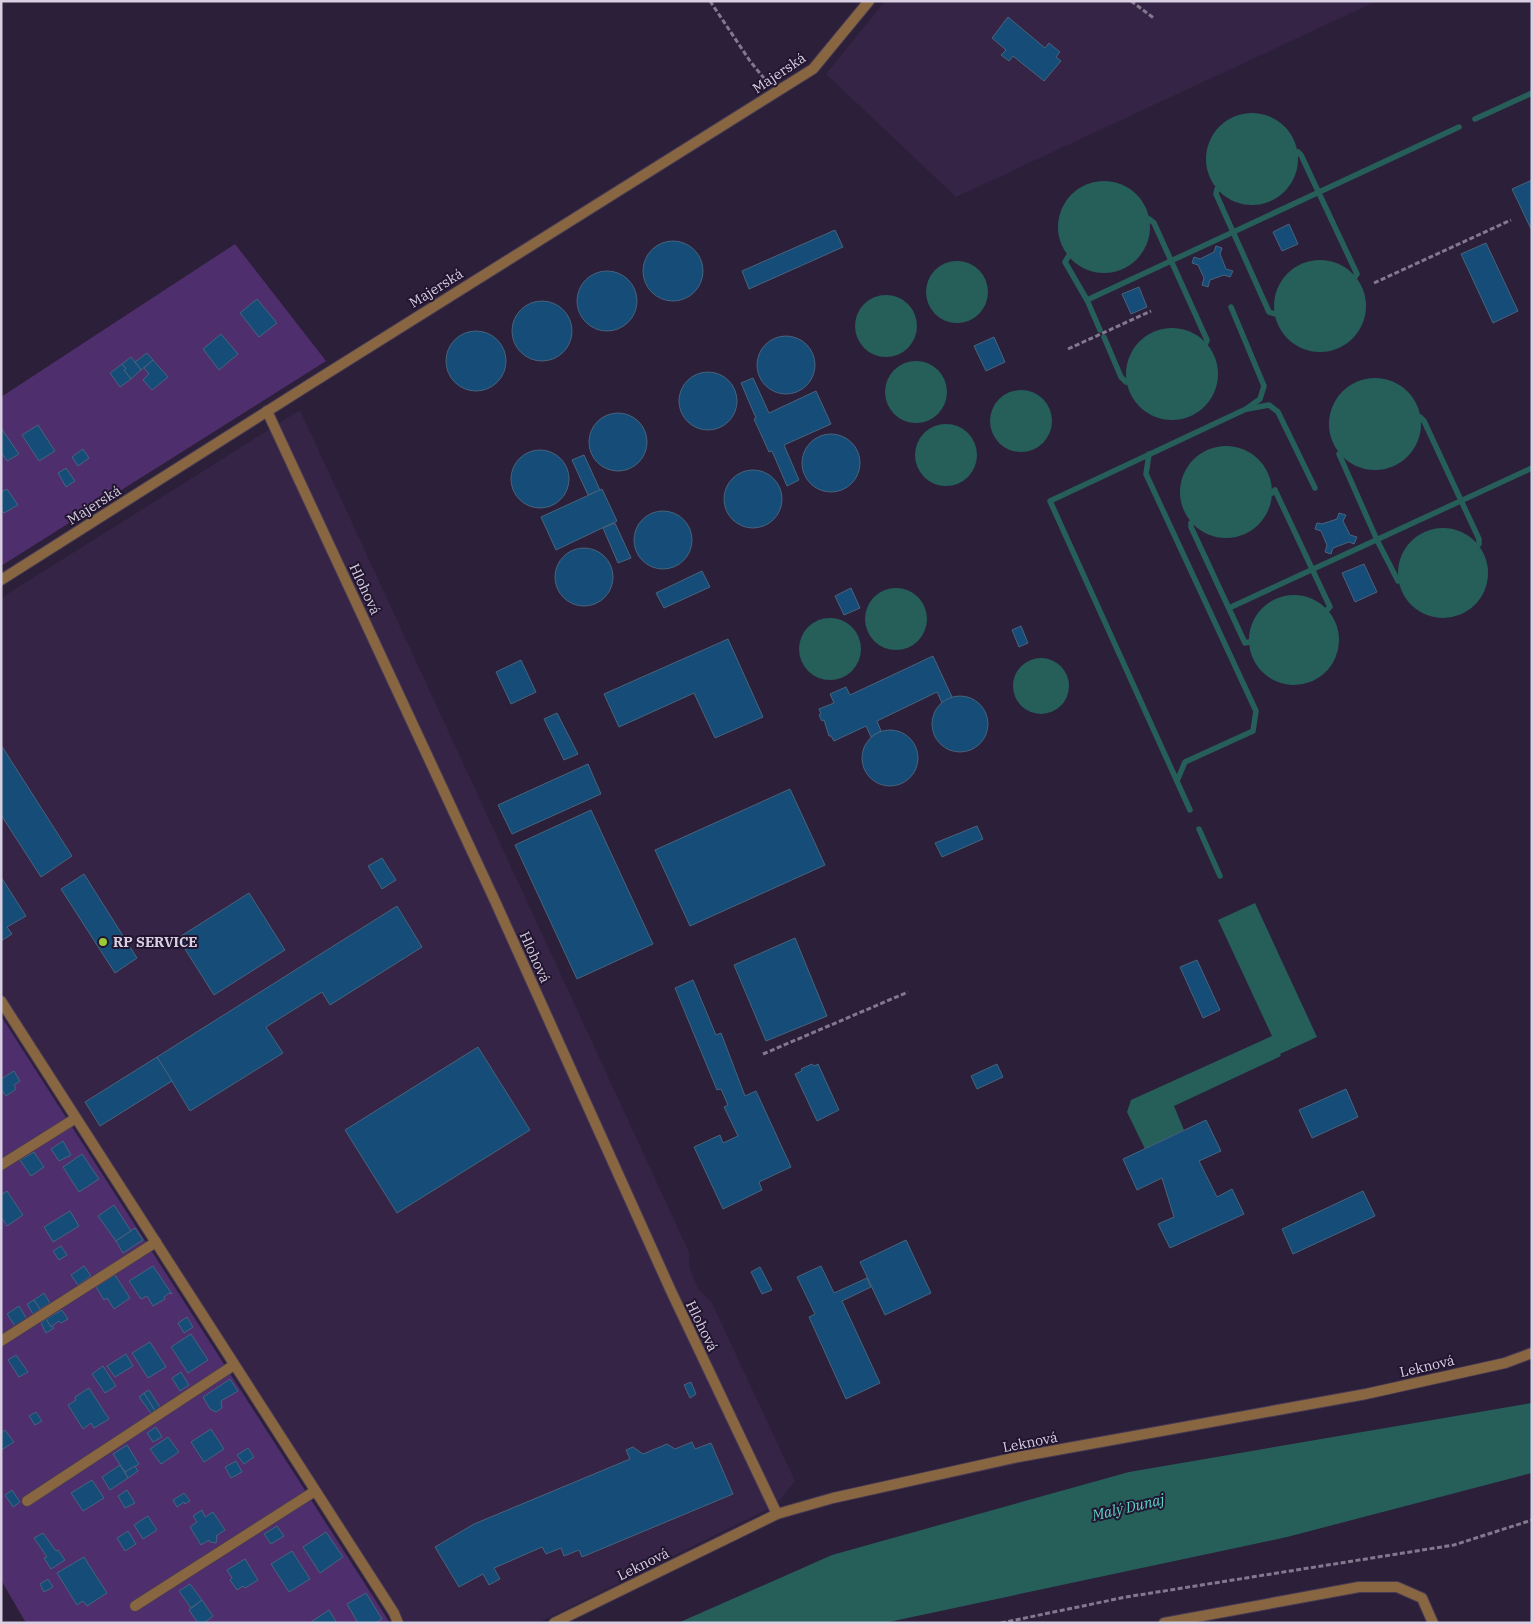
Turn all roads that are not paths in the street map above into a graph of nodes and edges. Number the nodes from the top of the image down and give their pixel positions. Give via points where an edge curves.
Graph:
1 (869, 1) edge
2 (267, 411) junction
3 (1, 580) edge
4 (1, 1001) edge
5 (76, 1118) junction
6 (1, 1165) edge
7 (156, 1242) junction
8 (1, 1341) edge
9 (1532, 1353) edge
10 (234, 1365) junction
11 (316, 1491) junction
12 (27, 1501) dead end
13 (777, 1514) junction
14 (135, 1606) dead end
15 (398, 1623) edge
16 (554, 1623) edge
17 (1164, 1623) edge
18 (1433, 1623) edge

1 - 2 street, Majerská via 813,69
2 - 3 street, Majerská
2 - 13 street, Hlohová via 495,901 671,1291
4 - 5 street
5 - 6 street
5 - 7 street
7 - 8 street
7 - 10 street
9 - 13 street, Leknová via 1504,1363 1366,1394 1018,1457 833,1498
10 - 11 street
10 - 12 street
11 - 14 street
11 - 15 street
13 - 16 street, Leknová
17 - 18 street via 1359,1587 1397,1587 1422,1598

